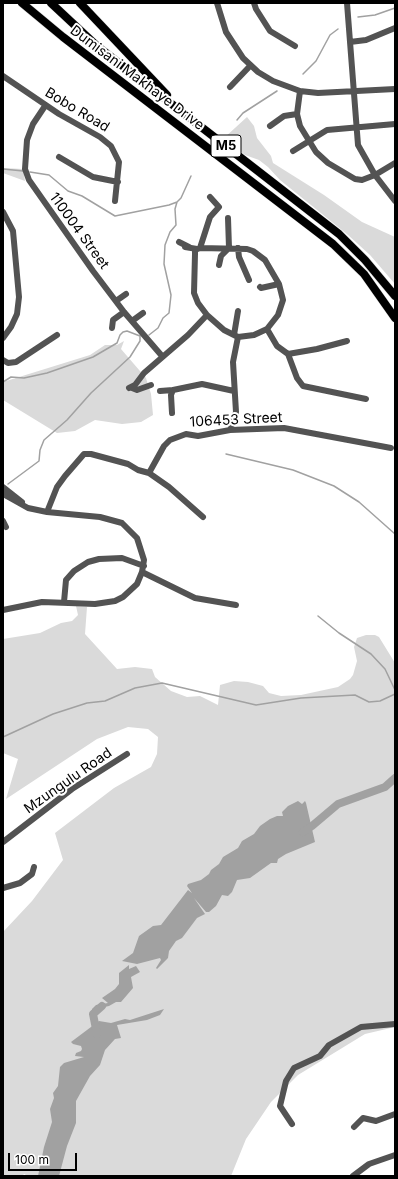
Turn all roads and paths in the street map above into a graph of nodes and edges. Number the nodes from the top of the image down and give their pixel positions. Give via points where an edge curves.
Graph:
1 (22, 3) edge
2 (50, 3) edge
3 (80, 3) edge
4 (217, 3) edge
5 (254, 3) edge
6 (347, 3) edge
7 (395, 28) edge
8 (350, 42) junction
9 (295, 46) dead end
10 (250, 66) junction
11 (3, 76) edge
12 (230, 87) dead end
13 (395, 89) edge
14 (300, 90) junction
15 (354, 92) junction
16 (45, 106) junction
17 (297, 114) junction
18 (196, 123) junction
19 (395, 124) edge
20 (270, 126) dead end
21 (355, 127) junction
22 (308, 140) junction
23 (293, 151) dead end
24 (59, 157) dead end
25 (395, 164) edge
26 (376, 175) junction
27 (118, 182) junction
28 (210, 196) dead end
29 (115, 201) dead end
30 (395, 201) edge
31 (3, 212) edge
32 (228, 218) dead end
33 (179, 242) dead end
34 (198, 248) junction
35 (229, 248) junction
36 (238, 248) junction
37 (220, 265) dead end
38 (249, 280) dead end
39 (279, 284) junction
40 (260, 287) dead end
41 (126, 294) dead end
42 (395, 296) edge
43 (116, 301) junction
44 (238, 311) dead end
45 (124, 312) junction
46 (144, 313) dead end
47 (207, 315) junction
48 (395, 318) edge
49 (132, 321) junction
50 (112, 328) dead end
51 (267, 329) junction
52 (57, 335) dead end
53 (236, 336) junction
54 (3, 338) edge
55 (347, 341) dead end
56 (288, 354) junction
57 (162, 356) junction
58 (3, 360) edge
59 (151, 385) dead end
60 (172, 390) junction
61 (160, 391) dead end
62 (234, 391) junction
63 (366, 400) dead end
64 (172, 413) dead end
65 (230, 430) junction
66 (391, 448) dead end
67 (148, 473) junction
68 (4, 490) edge
69 (47, 512) junction
70 (203, 517) dead end
71 (143, 569) junction
72 (64, 602) junction
73 (236, 605) dead end
74 (3, 610) edge
75 (128, 754) dead end
76 (3, 842) edge
77 (34, 866) dead end
78 (3, 888) edge
79 (395, 1024) edge
80 (395, 1114) edge
81 (292, 1124) dead end
82 (354, 1127) dead end
83 (395, 1155) edge
84 (353, 1176) edge

1 - 48 main road, Dumisani Makhaye Drive / M5 via 93,61 333,244 364,274
2 - 18 main road, Dumisani Makhaye Drive / M5 via 83,34
3 - 18 main road via 138,66
4 - 10 street via 229,39
5 - 9 street via 270,31
6 - 8 street
7 - 8 street via 366,40
8 - 15 street
10 - 12 street
10 - 14 street via 272,81
11 - 16 street, Bobo Road
13 - 15 street
14 - 15 street via 318,93
14 - 17 street
15 - 21 street
16 - 27 street, Bobo Road via 108,143 119,162
16 - 43 street, 110004 Street via 33,124 28,140 25,156 26,175 49,211
17 - 20 street via 284,116
17 - 22 street
18 - 42 main road, Dumisani Makhaye Drive / M5 via 339,234
19 - 21 street
21 - 22 street via 327,130
21 - 26 street via 359,149
22 - 23 street
22 - 26 street via 319,156 349,176 362,180
24 - 27 street via 93,177
25 - 26 street
26 - 30 street
27 - 29 street, Bobo Road
28 - 34 street via 219,206 210,217
31 - 54 street via 13,231 19,297 17,314
32 - 35 street
33 - 34 street via 187,247
34 - 35 street
34 - 47 street via 195,254 194,293
35 - 36 street
35 - 37 street via 221,256
36 - 38 street
36 - 39 street via 260,255 269,265
39 - 40 street
39 - 51 street via 282,294 281,307
41 - 43 street
43 - 45 street, 110004 Street
44 - 53 street
45 - 49 street, 110004 Street
45 - 50 street via 114,320
46 - 49 street
47 - 53 street via 224,330
47 - 57 street
49 - 57 street, 110004 Street
51 - 53 street via 254,335
51 - 56 street via 277,346
52 - 58 street via 16,362 8,363
53 - 62 street via 233,362
55 - 56 street
56 - 63 street via 303,386
57 - 59 street via 131,388 137,390
60 - 61 street
60 - 62 street via 202,384
60 - 64 street
62 - 65 street via 236,412
65 - 66 street, 106453 Street via 284,428
65 - 67 street, 106453 Street via 198,436 186,434 170,440
67 - 69 street via 105,456 84,454 57,488
67 - 70 street via 169,487
68 - 69 street via 35,509
69 - 71 street via 100,517 122,523 137,538 143,552
71 - 72 street via 131,591 115,600 95,604
71 - 72 street via 122,558 88,562 66,580
71 - 73 street via 195,598
72 - 74 street via 42,602
75 - 76 street, Mzungulu Road via 72,789
77 - 78 street via 32,874 25,880
79 - 81 street via 361,1027 329,1045 320,1056 294,1068 286,1080 280,1106
80 - 82 street via 376,1121 363,1118
83 - 84 street via 369,1164

